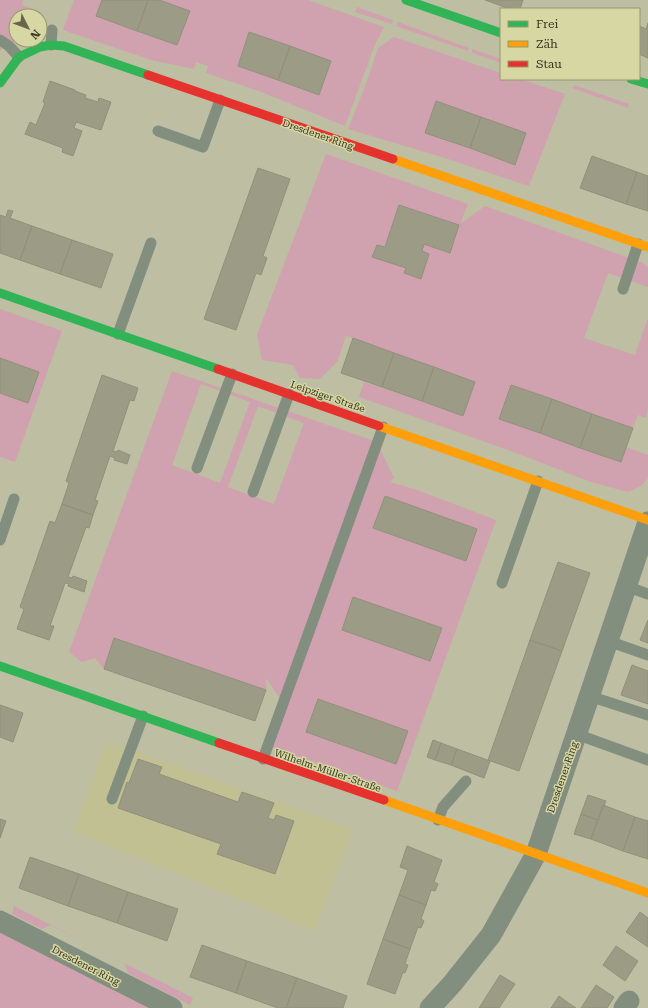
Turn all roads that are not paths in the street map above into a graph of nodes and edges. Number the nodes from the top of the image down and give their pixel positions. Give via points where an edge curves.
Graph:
1 (406, 0) edge
2 (52, 30) dead end
3 (500, 33) edge
4 (0, 40) edge
5 (51, 45) junction
6 (19, 57) junction
7 (634, 80) edge
8 (0, 83) edge
9 (648, 84) edge
10 (220, 100) junction
11 (158, 130) dead end
12 (152, 243) dead end
13 (643, 246) edge
14 (623, 289) dead end
15 (0, 293) edge
16 (118, 334) junction
17 (232, 374) junction
18 (289, 394) junction
19 (382, 427) junction
20 (197, 468) dead end
21 (538, 482) junction
22 (253, 492) dead end
23 (14, 499) dead end
24 (648, 521) edge
25 (0, 540) edge
26 (502, 583) dead end
27 (626, 586) junction
28 (648, 594) edge
29 (608, 641) junction
30 (648, 655) edge
31 (0, 666) edge
32 (590, 696) junction
33 (648, 715) edge
34 (143, 716) junction
35 (576, 734) junction
36 (263, 759) junction
37 (648, 760) edge
38 (466, 781) dead end
39 (112, 799) dead end
40 (438, 820) junction
41 (536, 854) junction
42 (648, 893) edge
43 (0, 921) edge
44 (172, 1008) edge
45 (430, 1008) edge

1 - 3 street
2 - 5 lane
4 - 6 lane
5 - 6 street, Dresdener Ring
5 - 10 street, Dresdener Ring via 64,46
6 - 8 street, Dresdener Ring
7 - 9 street
10 - 11 lane via 203,147
10 - 13 street, Dresdener Ring
12 - 16 lane
13 - 14 lane
15 - 16 street, Leipziger Straße
16 - 17 street, Leipziger Straße
17 - 18 street, Leipziger Straße
17 - 20 lane
18 - 19 street, Leipziger Straße
18 - 22 lane
19 - 21 street, Leipziger Straße
19 - 36 lane
21 - 24 street, Leipziger Straße
21 - 26 lane
23 - 25 lane
24 - 27 street, Dresdener Ring
27 - 28 lane
27 - 29 street, Dresdener Ring
29 - 30 lane
29 - 32 street, Dresdener Ring
31 - 34 street, Wilhelm-Müller-Straße
32 - 33 lane
32 - 35 street, Dresdener Ring
34 - 36 street, Wilhelm-Müller-Straße
34 - 39 lane
35 - 37 lane
35 - 41 street, Dresdener Ring
36 - 40 street, Wilhelm-Müller-Straße
38 - 40 lane via 443,807
40 - 41 street, Wilhelm-Müller-Straße
41 - 42 street, Wilhelm-Müller-Straße
41 - 45 street, Dresdener Ring via 491,935
43 - 44 street, Dresdener Ring

